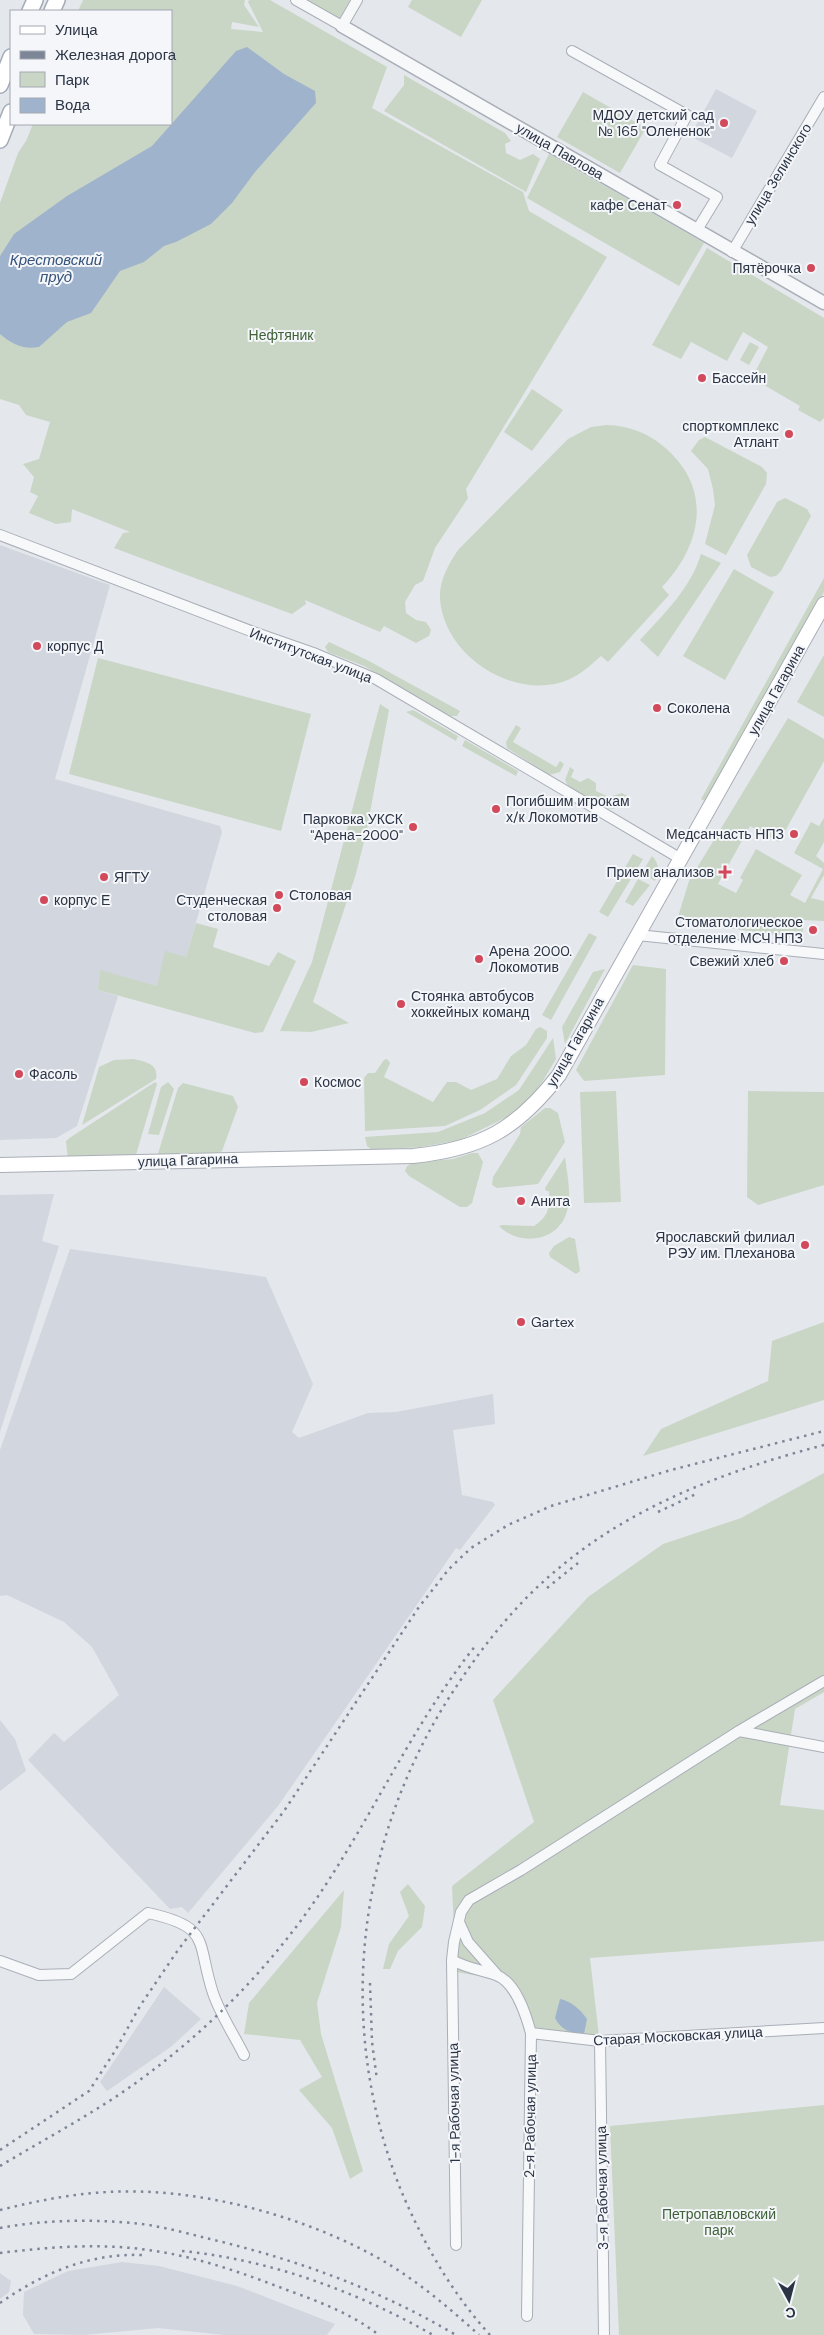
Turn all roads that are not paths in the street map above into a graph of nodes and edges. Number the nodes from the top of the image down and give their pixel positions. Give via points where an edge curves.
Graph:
1 (296, 0) edge
2 (357, 0) edge
3 (342, 26) junction
4 (572, 50) dead end
5 (10, 60) edge
6 (0, 85) edge
7 (824, 97) edge
8 (10, 114) edge
9 (0, 140) edge
10 (697, 230) junction
11 (732, 252) junction
12 (824, 304) edge
13 (0, 536) edge
14 (824, 604) edge
15 (681, 859) junction
16 (637, 934) junction
17 (824, 954) edge
18 (0, 1166) edge
19 (824, 1681) edge
20 (739, 1731) junction
21 (824, 1747) edge
22 (459, 1922) junction
23 (452, 1960) junction
24 (0, 1961) edge
25 (498, 1976) junction
26 (824, 2028) edge
27 (532, 2032) junction
28 (600, 2041) junction
29 (244, 2055) dead end
30 (456, 2245) dead end
31 (527, 2316) dead end
32 (604, 2335) edge

1 - 3 street, улица Павлова
2 - 3 street
3 - 10 street, улица Павлова
4 - 10 street via 687,116 660,164 717,196
5 - 6 main road
7 - 11 street, улица Зелинского
8 - 9 main road
10 - 11 street, улица Павлова
11 - 12 street, улица Павлова
13 - 15 street, Институтская улица via 376,679
14 - 15 main road, улица Гагарина
15 - 16 main road, улица Гагарина
16 - 17 street
16 - 18 main road, улица Гагарина via 559,1074 538,1101 512,1123 468,1147 413,1156
19 - 20 street, 1-я Рабочая улица
20 - 21 street
20 - 22 street, 1-я Рабочая улица via 469,1900
22 - 23 street, 1-я Рабочая улица
22 - 25 street via 468,1942
23 - 25 street, 2-я Рабочая улица
23 - 30 street, 1-я Рабочая улица
24 - 29 street via 38,1975 71,1974 148,1913 175,1919 194,1930 205,1956 214,1994
25 - 27 street, 2-я Рабочая улица via 513,1990 524,2008
26 - 28 street, Старая Московская улица
27 - 28 street, Старая Московская улица
27 - 31 street, 2-я Рабочая улица
28 - 32 street, 3-я Рабочая улица

